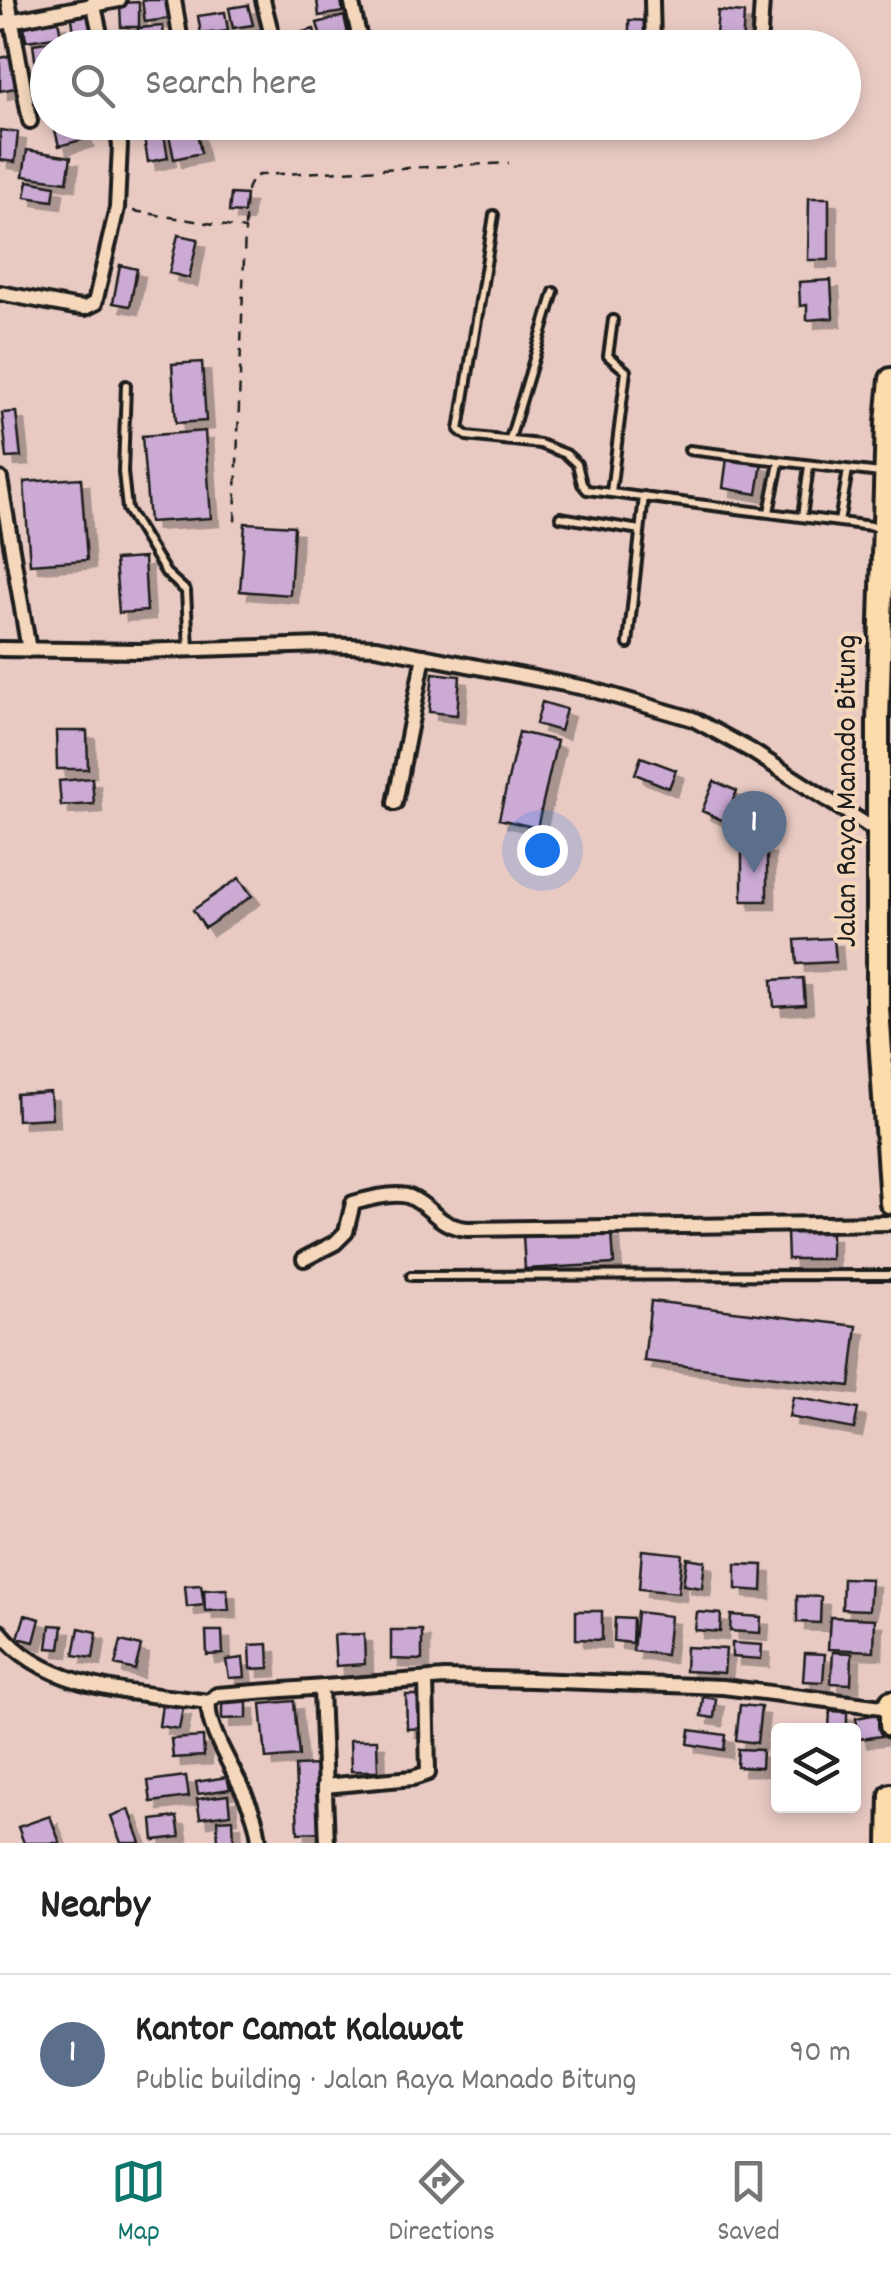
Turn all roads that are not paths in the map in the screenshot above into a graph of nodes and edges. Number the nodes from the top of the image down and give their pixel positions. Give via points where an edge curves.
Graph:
1 (8, 0) edge
2 (119, 0) edge
3 (174, 0) edge
4 (263, 0) edge
5 (351, 0) edge
6 (652, 0) edge
7 (762, 0) edge
8 (94, 3) edge
9 (6, 22) edge
10 (99, 30) edge
11 (179, 30) edge
12 (270, 30) edge
13 (358, 30) edge
14 (653, 30) edge
15 (760, 30) edge
16 (30, 121) dead end
17 (119, 140) edge
18 (494, 215) dead end
19 (0, 292) edge
20 (554, 292) dead end
21 (614, 320) dead end
22 (891, 379) edge
23 (126, 385) dead end
24 (889, 422) edge
25 (510, 440) junction
26 (690, 450) dead end
27 (778, 463) junction
28 (809, 466) junction
29 (848, 470) junction
30 (886, 474) junction
31 (0, 479) edge
32 (611, 492) junction
33 (644, 496) junction
34 (769, 512) junction
35 (560, 517) dead end
36 (802, 517) junction
37 (840, 522) junction
38 (885, 528) junction
39 (640, 530) junction
40 (628, 644) dead end
41 (189, 648) junction
42 (0, 649) edge
43 (30, 650) junction
44 (424, 656) junction
45 (396, 803) dead end
46 (878, 832) junction
47 (885, 890) edge
48 (885, 941) edge
49 (891, 1203) edge
50 (891, 1223) edge
51 (304, 1259) dead end
52 (891, 1275) edge
53 (411, 1276) dead end
54 (0, 1632) edge
55 (426, 1680) junction
56 (320, 1689) junction
57 (209, 1702) junction
58 (891, 1705) edge
59 (891, 1726) edge
60 (324, 1786) junction
61 (891, 1796) edge
62 (259, 1843) edge
63 (327, 1843) edge
64 (890, 1843) edge

1 - 9 street
2 - 8 street
3 - 11 street
4 - 12 street
5 - 13 street
6 - 14 street
7 - 15 street
8 - 9 street
8 - 10 street
9 - 16 street
17 - 19 street via 117,208 92,306
18 - 25 lane via 458,430
20 - 25 lane
21 - 32 lane via 608,356 626,372
22 - 24 highway, Jalan Raya Manado Bitung
23 - 41 lane via 127,509 166,574 186,591
24 - 30 highway, Jalan Raya Manado Bitung
25 - 32 lane via 566,454 578,464 587,490
26 - 27 lane
27 - 28 lane
27 - 34 lane
28 - 29 lane
28 - 36 lane
29 - 30 lane
29 - 37 lane
30 - 38 highway, Jalan Raya Manado Bitung
31 - 43 street
32 - 33 lane
33 - 34 lane
33 - 39 lane
34 - 36 lane
35 - 39 lane
36 - 37 lane
37 - 38 lane
38 - 46 highway, Jalan Raya Manado Bitung
39 - 40 lane
41 - 43 street
41 - 44 street via 322,644
42 - 43 street
44 - 45 street
44 - 46 street via 590,689 693,719
46 - 47 highway, Jalan Raya Manado Bitung
47 - 48 highway, Jalan Raya Manado Bitung
48 - 49 highway, Jalan Raya Manado Bitung via 878,1008
50 - 51 street via 468,1229 439,1221 404,1195 352,1203 346,1232
52 - 53 lane
54 - 57 street via 50,1673
55 - 56 street
55 - 58 street via 723,1687
55 - 60 street via 428,1773
56 - 57 street via 226,1692
56 - 60 street
57 - 62 street via 212,1727 245,1794
58 - 59 highway
60 - 63 street
61 - 64 highway

